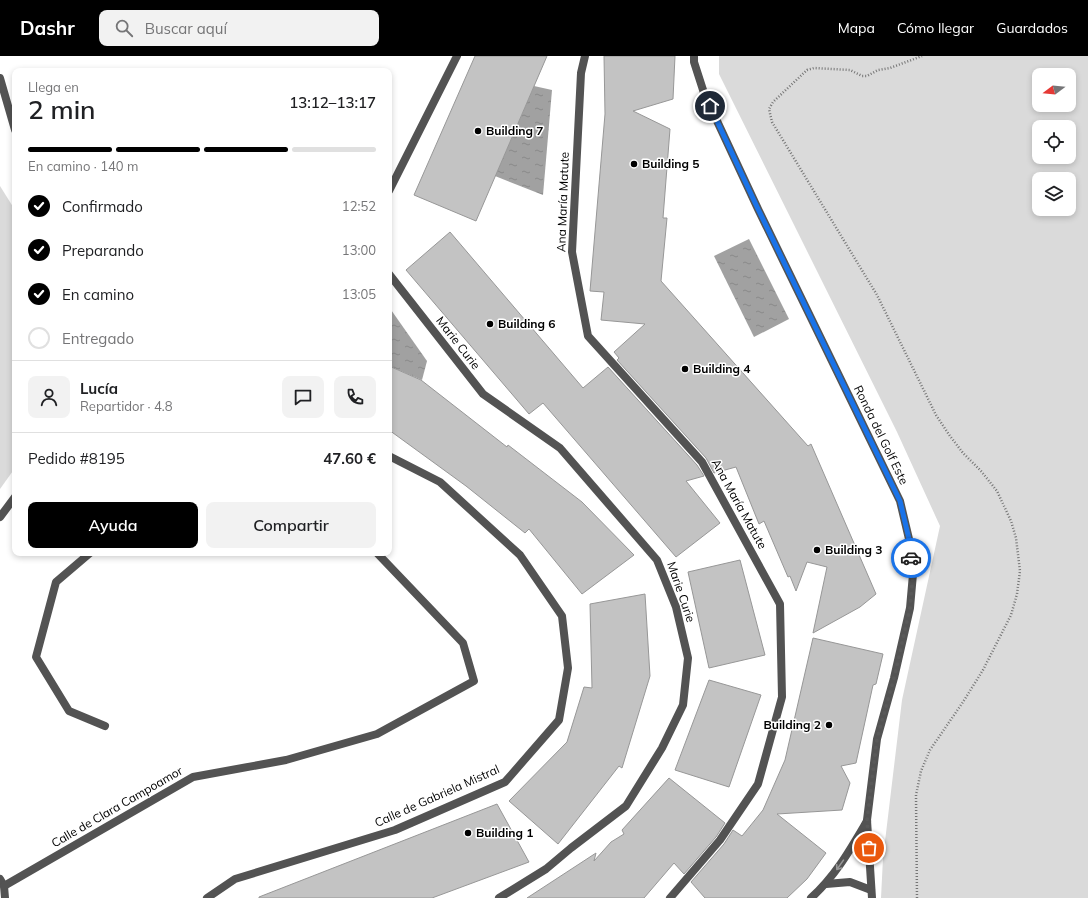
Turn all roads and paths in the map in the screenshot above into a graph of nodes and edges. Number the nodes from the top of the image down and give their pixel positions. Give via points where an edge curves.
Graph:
1 (458, 56) edge
2 (585, 56) edge
3 (694, 56) edge
4 (922, 56) edge
5 (0, 78) edge
6 (12, 120) edge
7 (392, 185) edge
8 (392, 278) edge
9 (392, 458) edge
10 (12, 501) edge
11 (0, 517) edge
12 (86, 556) edge
13 (380, 556) edge
14 (105, 726) dead end
15 (867, 820) junction
16 (2, 882) edge
17 (826, 884) junction
18 (872, 894) edge
19 (4, 898) edge
20 (207, 898) edge
21 (499, 898) edge
22 (670, 898) edge
23 (811, 898) edge
24 (917, 898) edge

1 - 7 street
2 - 22 street, Ana María Matute via 581,73 572,252 588,336 702,462 780,604 782,697 758,784 720,840
3 - 15 street, Ronda del Golf Este via 704,93 900,501 909,539 913,574 910,608 877,739
4 - 24 path via 867,76 850,70 807,70 773,102 769,109 772,122 877,295 936,415 963,453 997,491 1011,520 1016,538 1020,571 1011,614 983,670 930,750 921,771 916,795
5 - 6 street
8 - 21 street, Marie Curie via 483,394 560,448 658,560 676,608 688,658 683,705 662,748 626,806 546,869
9 - 20 street, Calle de Gabriela Mistral via 440,482 520,555 562,616 568,668 559,720 505,782 395,830 235,879
10 - 11 street
12 - 14 street via 56,582 36,657 69,711
13 - 16 street, Calle de Clara Campoamor via 463,642 474,681 377,734 286,760 193,777
15 -> 17 street via 849,852
15 - 18 street, Ronda del Golf Este
16 - 19 street
17 - 18 street via 850,882
17 - 23 street

